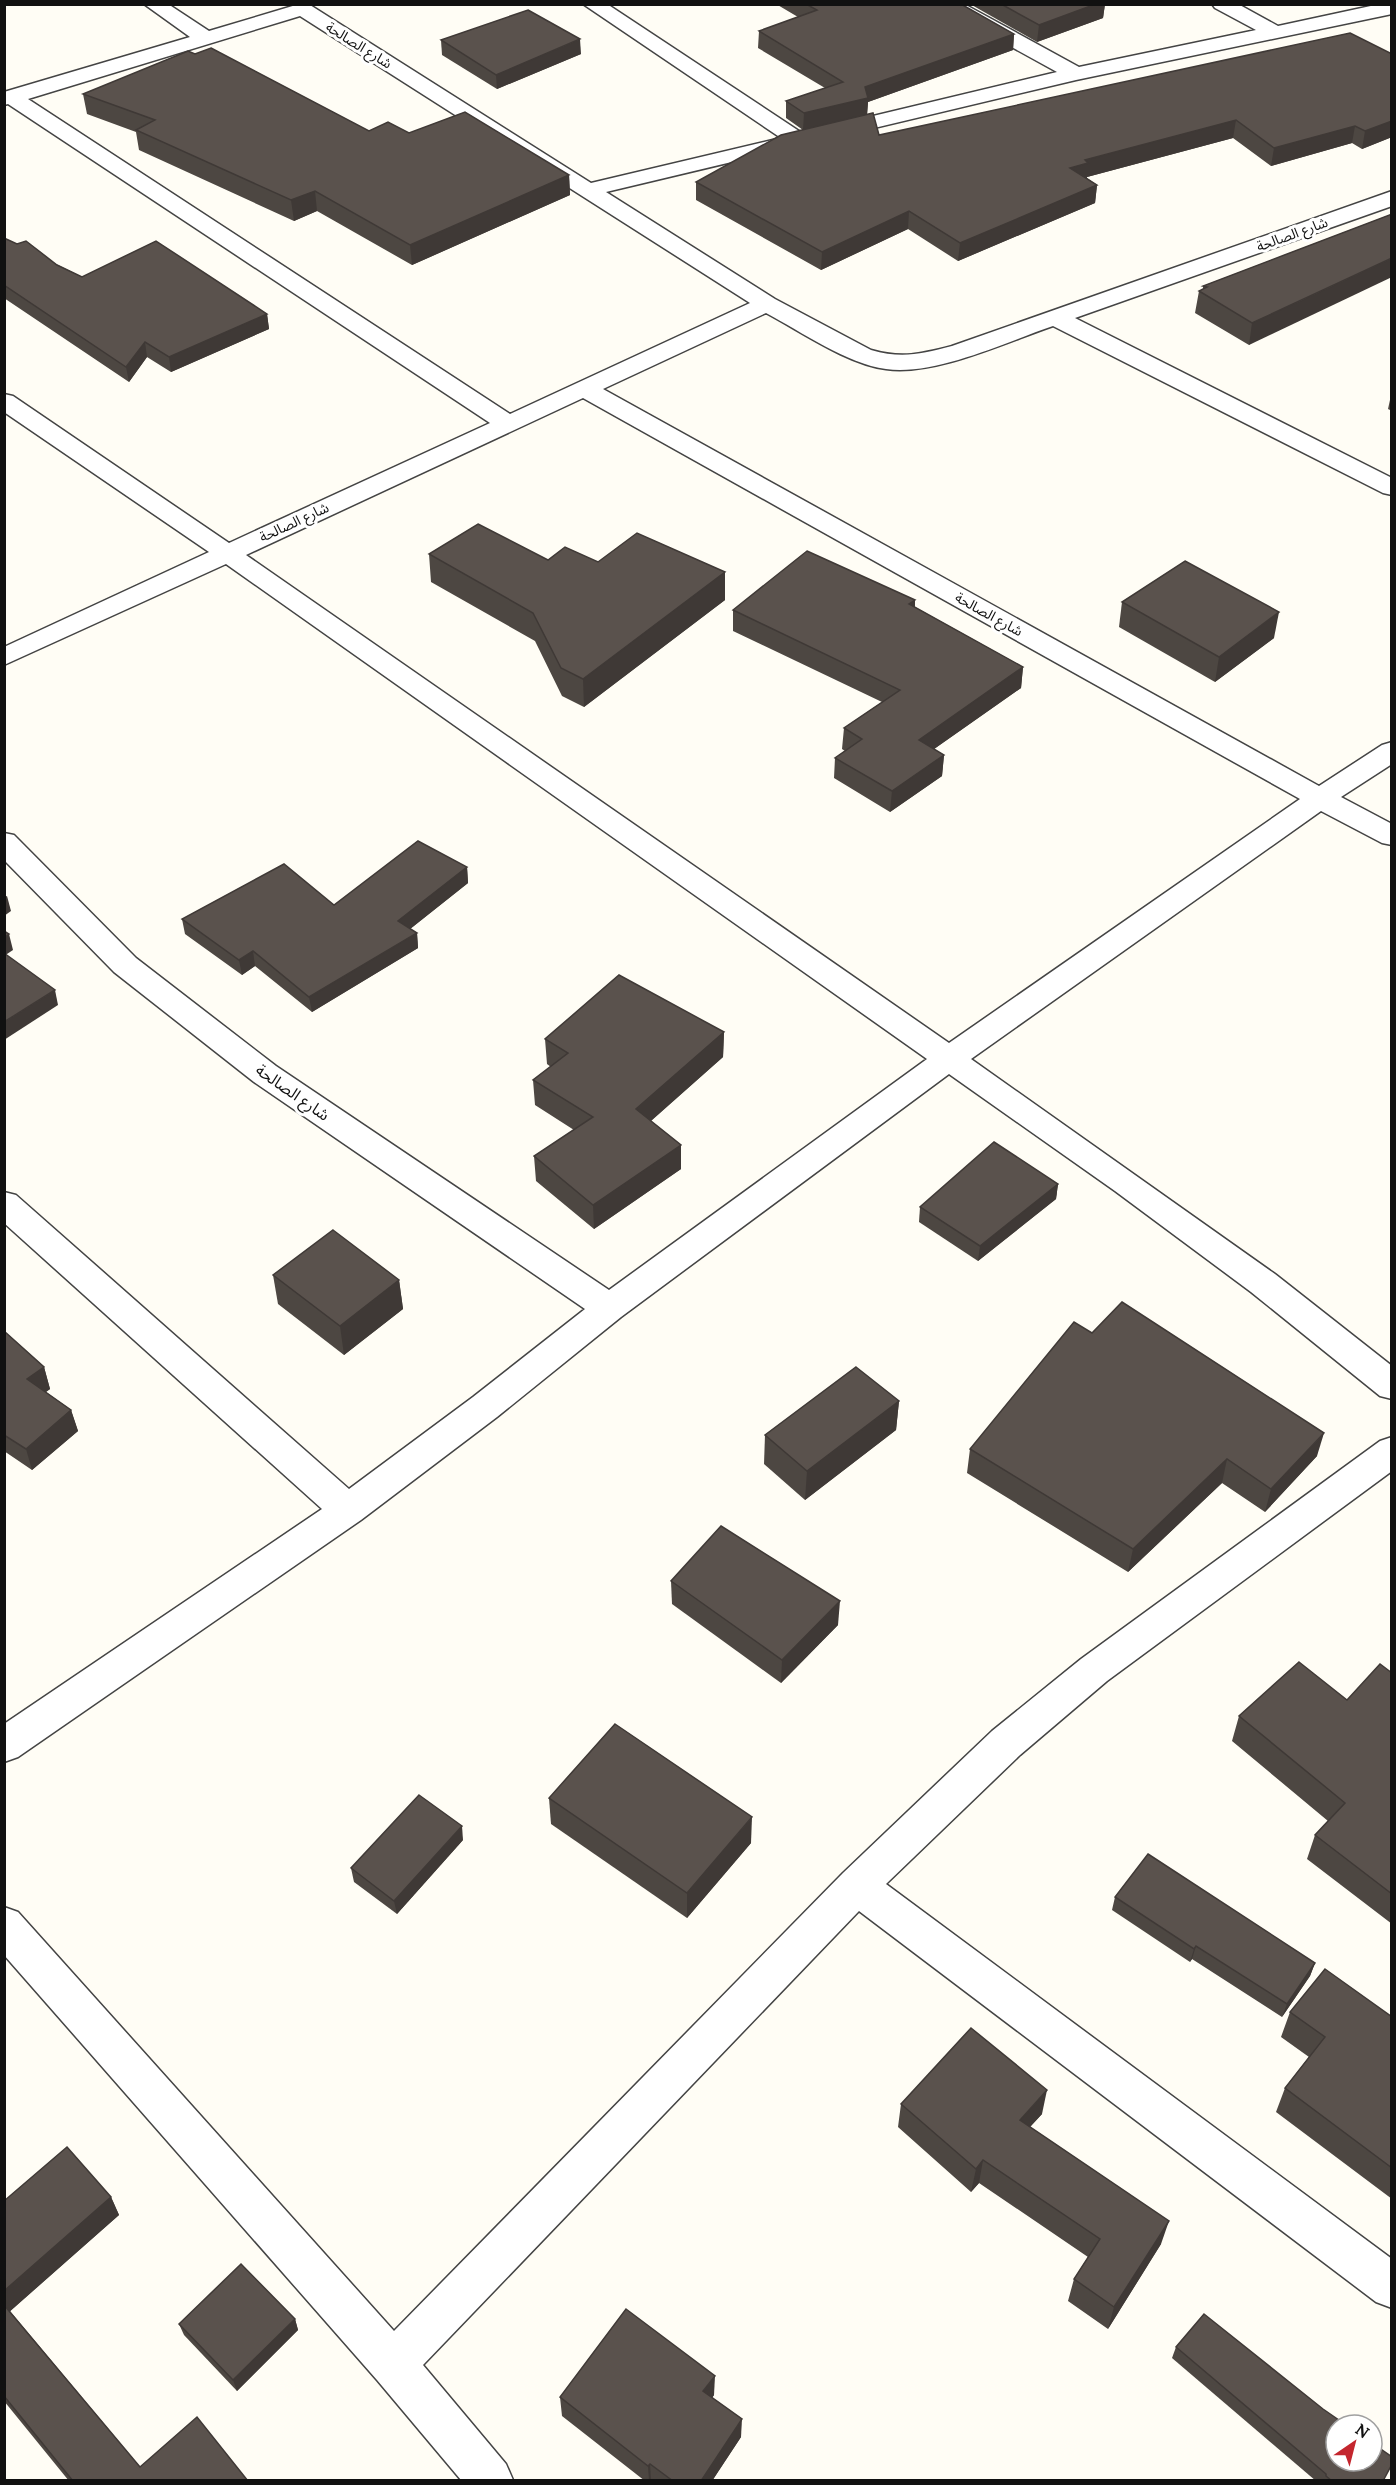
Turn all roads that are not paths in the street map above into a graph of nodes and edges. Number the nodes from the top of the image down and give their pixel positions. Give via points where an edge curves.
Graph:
1 (154, 4) edge
2 (593, 4) edge
3 (948, 4) edge
4 (1222, 4) edge
5 (310, 7) edge
6 (1392, 8) edge
7 (1360, 15) junction
8 (1384, 30) dead end
9 (1275, 32) junction
10 (206, 38) junction
11 (1076, 74) junction
12 (8, 98) edge
13 (797, 139) junction
14 (588, 190) junction
15 (1389, 202) edge
16 (767, 304) junction
17 (1056, 318) junction
18 (584, 388) junction
19 (4, 401) edge
20 (507, 423) junction
21 (1392, 488) edge
22 (227, 553) junction
23 (4, 657) edge
24 (1392, 751) edge
25 (1320, 798) junction
26 (1392, 836) edge
27 (4, 842) edge
28 (948, 1059) junction
29 (8, 1206) edge
30 (609, 1308) junction
31 (1392, 1386) edge
32 (1392, 1450) edge
33 (348, 1510) junction
34 (4, 1745) edge
35 (857, 1886) junction
36 (4, 1925) edge
37 (1392, 2286) edge
38 (393, 2364) junction
39 (490, 2481) edge

1 - 10 street
2 - 13 street
3 - 11 street
4 - 9 street
5 - 10 street, شارع الصالحة
5 - 14 street, شارع الصالحة
6 - 7 street
7 - 8 street
7 - 9 street
9 - 11 street
10 - 12 street, شارع الصالحة
11 - 13 street
12 - 20 street
13 - 14 street
14 - 16 street, شارع الصالحة
15 - 17 street, شارع الصالحة
16 - 17 street, شارع الصالحة via 863,355 886,362 915,363
16 - 18 street, شارع الصالحة
17 - 21 street
18 - 20 street, شارع الصالحة
18 - 25 street, شارع الصالحة
19 - 22 street
20 - 22 street, شارع الصالحة
22 - 23 street, شارع الصالحة
22 - 28 street
24 - 25 street
25 - 26 street, شارع الصالحة
25 - 28 street
27 - 30 street, شارع الصالحة via 125,965 265,1074
28 - 30 street
28 - 31 street via 1254,1276
29 - 33 street
30 - 33 street
32 - 35 street via 1085,1677 1006,1743
33 - 34 street
35 - 37 street
35 - 38 street
36 - 38 street
38 - 39 street

